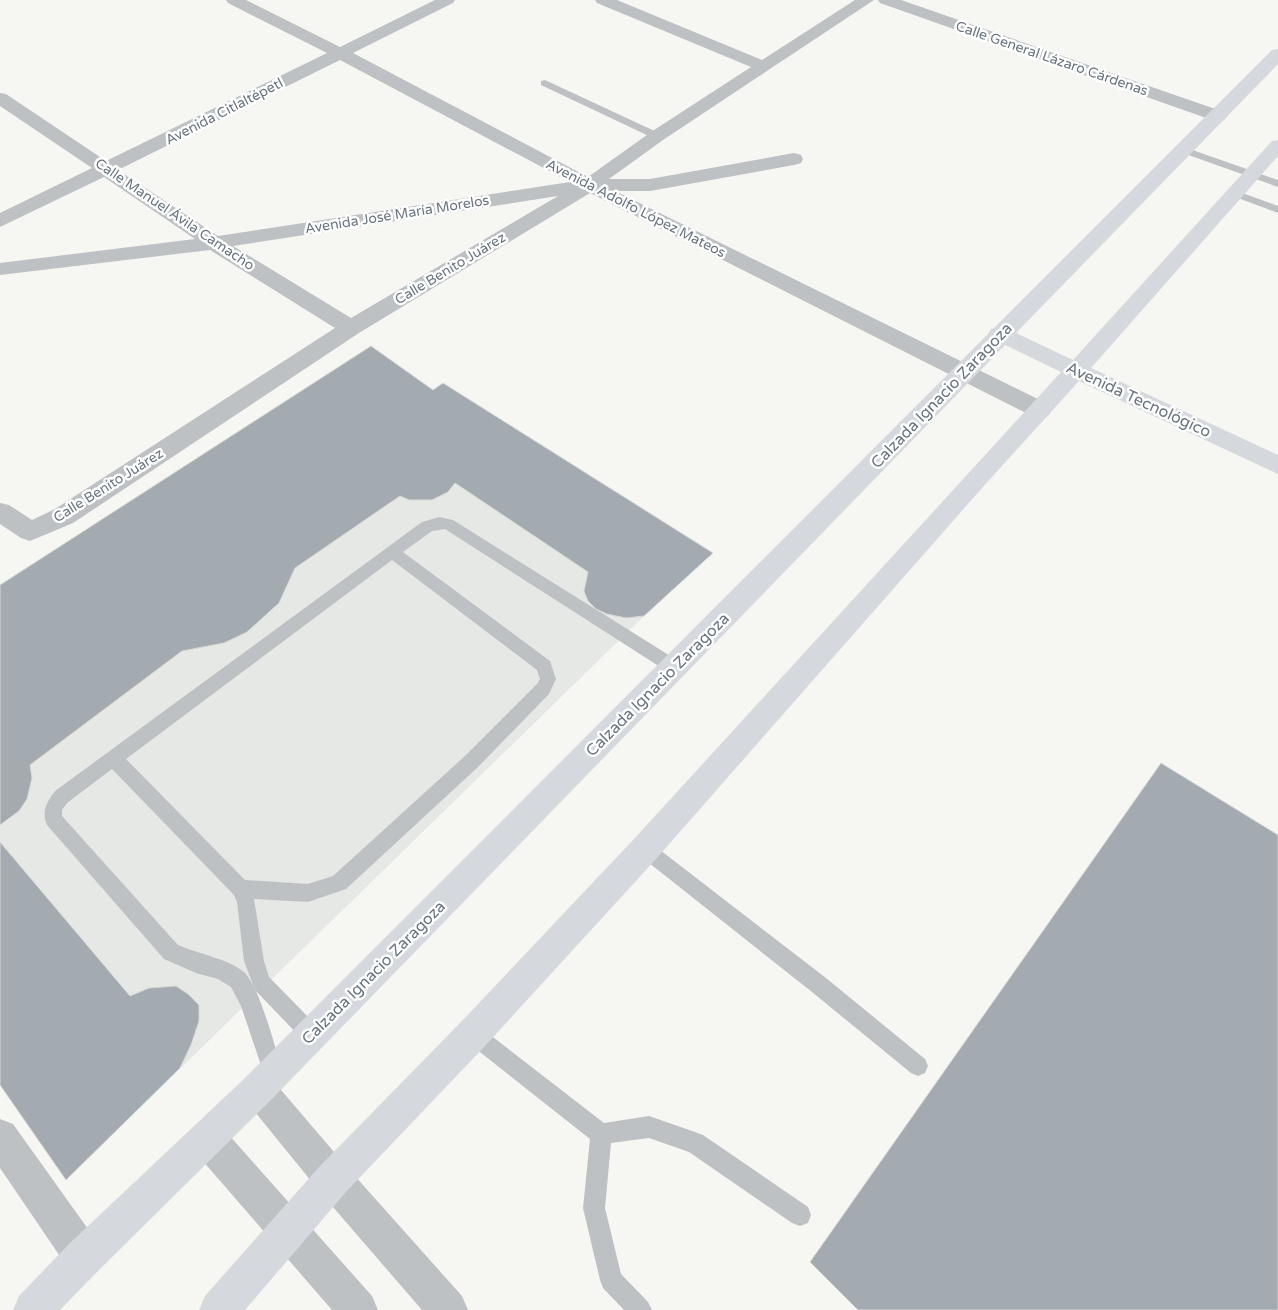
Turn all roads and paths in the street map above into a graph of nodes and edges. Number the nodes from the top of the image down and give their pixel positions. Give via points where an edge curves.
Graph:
1 (234, 0) edge
2 (447, 0) edge
3 (603, 0) edge
4 (866, 0) edge
5 (886, 0) edge
6 (340, 53) junction
7 (1278, 54) edge
8 (762, 66) junction
9 (545, 83) dead end
10 (0, 98) edge
11 (1218, 116) junction
12 (657, 136) junction
13 (1278, 145) edge
14 (1184, 150) junction
15 (794, 159) dead end
16 (107, 169) junction
17 (1252, 174) junction
18 (1278, 184) edge
19 (589, 185) junction
20 (1234, 193) junction
21 (1278, 210) edge
22 (0, 221) edge
23 (214, 242) junction
24 (0, 269) edge
25 (351, 328) junction
26 (999, 334) junction
27 (1077, 370) junction
28 (964, 371) junction
29 (1040, 410) junction
30 (1278, 466) edge
31 (0, 512) edge
32 (392, 552) junction
33 (674, 667) junction
34 (114, 759) junction
35 (644, 849) junction
36 (241, 889) junction
37 (311, 1034) junction
38 (473, 1034) junction
39 (918, 1066) dead end
40 (265, 1081) junction
41 (601, 1134) junction
42 (0, 1138) edge
43 (208, 1139) junction
44 (333, 1179) junction
45 (800, 1215) dead end
46 (289, 1229) junction
47 (84, 1256) junction
48 (33, 1310) edge
49 (220, 1310) edge
50 (358, 1310) edge
51 (448, 1310) edge
52 (640, 1310) edge

1 - 6 street, Avenida Adolfo López Mateos
2 - 6 street, Avenida Citlaltépetl
3 - 8 street
4 - 8 street, Calle Benito Juárez
5 - 11 street, Calle General Lázaro Cárdenas
6 - 16 street, Avenida Citlaltépetl
6 - 19 street, Avenida Adolfo López Mateos
7 - 11 main road, Calzada Ignacio Zaragoza
8 - 12 street, Calle Benito Juárez
9 - 12 lane
10 - 16 street, Calle Manuel Ávila Camacho
11 - 14 main road, Calzada Ignacio Zaragoza
12 - 19 street, Calle Benito Juárez
13 - 17 main road
14 - 17 lane
14 - 26 main road, Calzada Ignacio Zaragoza
15 - 19 street, Avenida José María Morelos via 650,185
16 - 22 street, Avenida Citlaltépetl
16 - 23 street, Calle Manuel Ávila Camacho
17 - 18 lane
17 - 20 main road
19 - 23 street, Avenida José María Morelos
19 - 25 street, Calle Benito Juárez
19 - 28 street, Avenida Adolfo López Mateos
20 - 21 lane
20 - 27 main road
23 - 24 street, Avenida José María Morelos
23 - 25 street, Calle Manuel Ávila Camacho
25 - 31 street, Calle Benito Juárez via 64,516 30,531
26 - 27 main road, Avenida Tecnológico
26 - 28 main road, Calzada Ignacio Zaragoza
27 - 29 main road
27 - 30 main road, Avenida Tecnológico
28 - 29 street, Avenida Adolfo López Mateos
28 - 33 main road, Calzada Ignacio Zaragoza
29 - 35 main road
32 - 33 lane via 427,526 448,524
32 - 34 lane
32 - 36 lane via 544,666 548,679 544,689 472,761 340,883 308,892
33 - 37 main road, Calzada Ignacio Zaragoza
34 - 36 lane
34 - 40 lane via 61,797 53,808 53,819 171,952 196,964 222,970 238,980 250,1002
35 - 38 main road
35 - 39 lane
36 - 37 lane via 246,902 254,961 262,983
37 - 40 main road, Calzada Ignacio Zaragoza
38 - 41 lane
38 - 44 main road
40 - 43 main road, Calzada Ignacio Zaragoza
40 - 44 street
41 - 45 lane via 649,1127 695,1143
41 - 52 lane via 594,1208 612,1280
42 - 47 street
43 - 46 street
43 - 47 main road, Calzada Ignacio Zaragoza
44 - 46 main road
44 - 51 street
46 - 49 main road
46 - 50 street
47 - 48 main road, Calzada Ignacio Zaragoza

